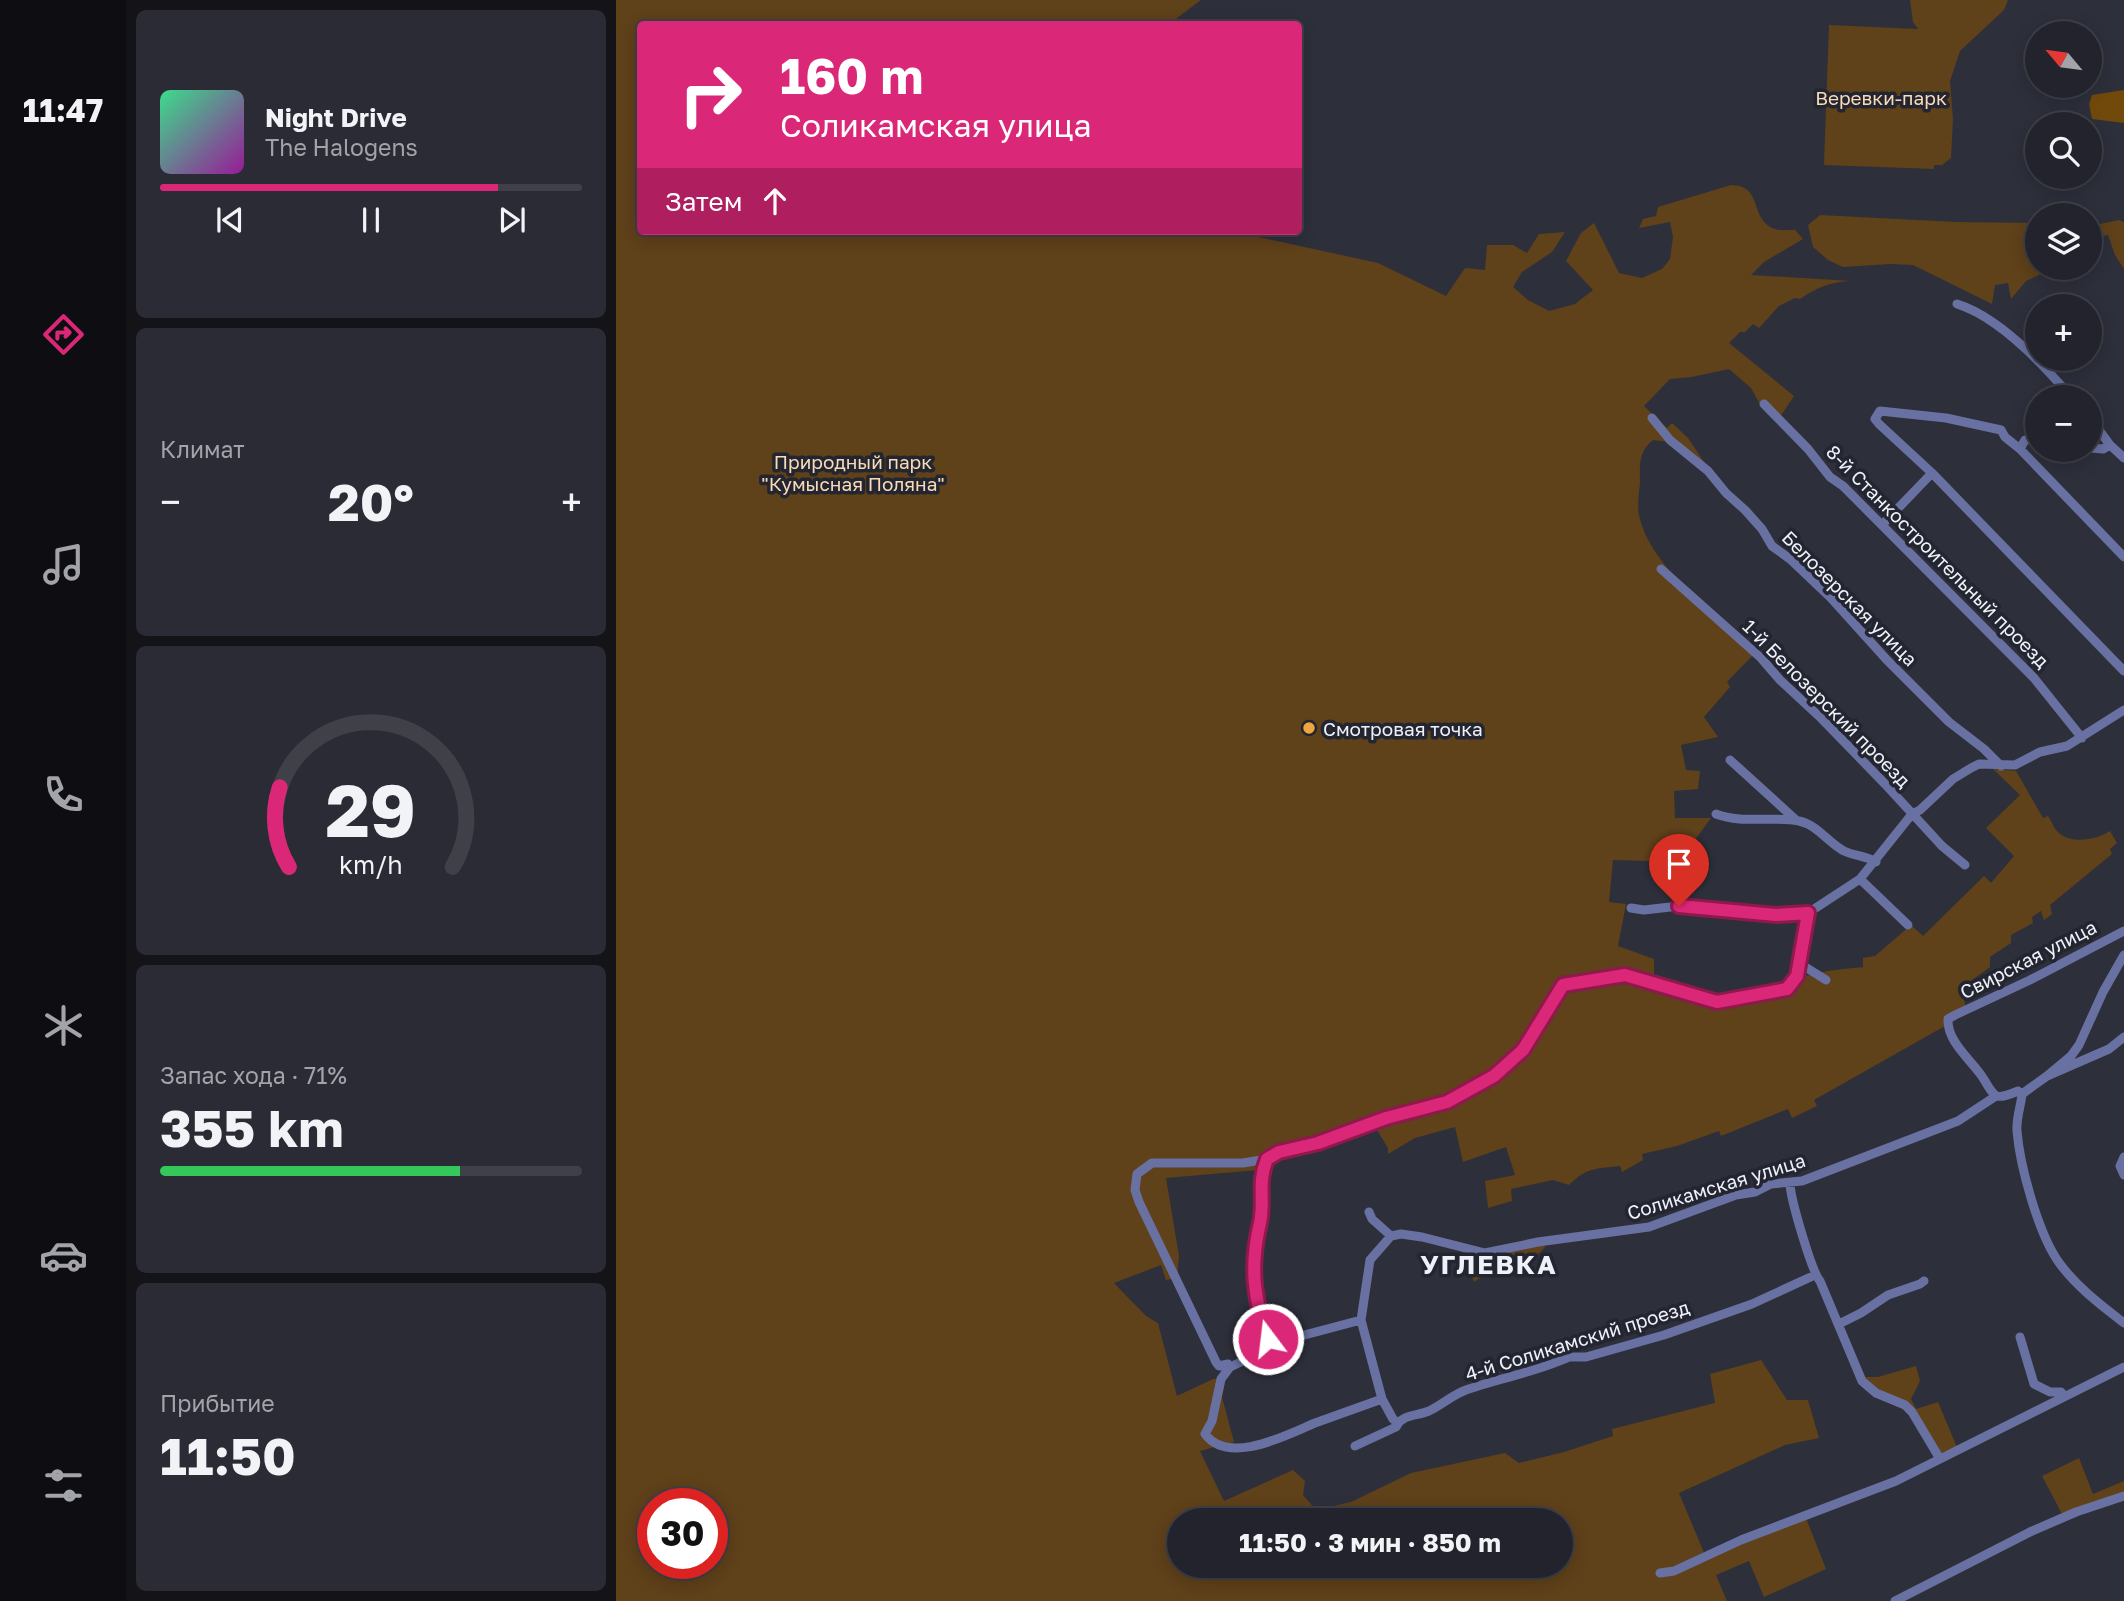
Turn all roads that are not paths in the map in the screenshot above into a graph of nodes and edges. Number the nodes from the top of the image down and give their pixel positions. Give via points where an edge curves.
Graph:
1 (1957, 304) dead end
2 (2061, 385) edge
3 (1764, 404) dead end
4 (1652, 418) dead end
5 (2102, 434) edge
6 (2025, 440) edge
7 (2110, 445) junction
8 (2020, 449) junction
9 (2102, 449) edge
10 (2124, 458) edge
11 (1932, 473) junction
12 (1882, 525) junction
13 (2124, 557) edge
14 (1661, 569) dead end
15 (2124, 671) edge
16 (2124, 710) edge
17 (2082, 738) junction
18 (1730, 760) dead end
19 (2001, 765) junction
20 (1716, 814) dead end
21 (1912, 814) junction
22 (1796, 820) junction
23 (1876, 862) junction
24 (1965, 865) dead end
25 (1860, 879) junction
26 (1631, 908) dead end
27 (1808, 913) junction
28 (1908, 925) dead end
29 (2124, 931) edge
30 (2124, 955) edge
31 (1799, 963) junction
32 (1826, 980) dead end
33 (2124, 1037) edge
34 (2047, 1076) junction
35 (2022, 1094) junction
36 (1996, 1096) junction
37 (2124, 1157) edge
38 (1267, 1159) junction
39 (2124, 1175) edge
40 (1790, 1183) junction
41 (1369, 1212) dead end
42 (1391, 1236) junction
43 (1815, 1275) junction
44 (1924, 1281) dead end
45 (1361, 1321) junction
46 (2124, 1323) edge
47 (1839, 1324) junction
48 (2020, 1337) dead end
49 (1271, 1344) junction
50 (1230, 1367) junction
51 (2124, 1367) edge
52 (2064, 1396) junction
53 (1382, 1399) junction
54 (1398, 1423) junction
55 (1355, 1446) dead end
56 (1940, 1460) junction
57 (2124, 1496) edge
58 (1660, 1573) dead end
59 (1895, 1601) edge

1 - 2 street via 1994,322
3 - 12 street, 8-й Станкостроительный проезд via 1830,477
4 - 19 street, Белозерская улица via 1745,510 1772,546 1831,598 1949,722
5 - 7 street
6 - 8 street
7 - 9 street
7 - 10 street
8 - 11 street via 2001,430 1880,411 1875,419
8 - 13 street
11 - 12 street
11 - 15 street
12 - 17 street, 8-й Станкостроительный проезд via 2034,678
14 - 21 street, 1-й Белозерский проезд via 1761,658
16 - 17 street
17 - 19 street via 2015,765
18 - 22 street
19 - 21 street via 1971,768
20 - 22 street
21 - 23 street
21 - 24 street, 1-й Белозерский проезд
22 - 23 street via 1815,827 1846,852
23 - 25 street
25 - 27 street
25 - 28 street
26 - 27 street
27 - 31 street
29 - 36 street, Свирская улица via 1948,1019 1953,1038
30 - 34 street via 2079,1045
31 - 32 street
31 - 38 street via 1797,976 1787,989 1717,1002 1625,975 1563,985 1523,1050 1494,1076 1447,1102
33 - 34 street via 2109,1049
34 - 35 street
35 - 36 street
35 - 46 street via 2017,1130 2025,1181 2052,1250 2080,1287
36 - 40 street, Соликамская улица via 1958,1121
37 - 39 street via 2120,1166
38 - 49 street via 1260,1184 1253,1275
38 - 50 street via 1152,1163 1137,1174 1135,1182 1139,1202 1216,1362
40 - 42 street, Соликамская улица via 1771,1184 1648,1227 1485,1253 1422,1237
40 - 43 street
41 - 42 street
42 - 45 street via 1370,1260
43 - 47 street
43 - 54 street, 4-й Соликамский проезд via 1752,1304 1664,1335 1586,1357 1569,1357 1467,1390
44 - 47 street via 1888,1295
45 - 49 street
45 - 53 street
47 - 56 street via 1862,1381 1912,1412
48 - 52 street via 2034,1384
49 - 50 street
50 - 53 street via 1221,1379 1205,1434 1217,1446 1269,1443
51 - 52 street
52 - 56 street
53 - 54 street
54 - 55 street, 4-й Соликамский проезд
56 - 58 street
57 - 59 street via 2030,1532

